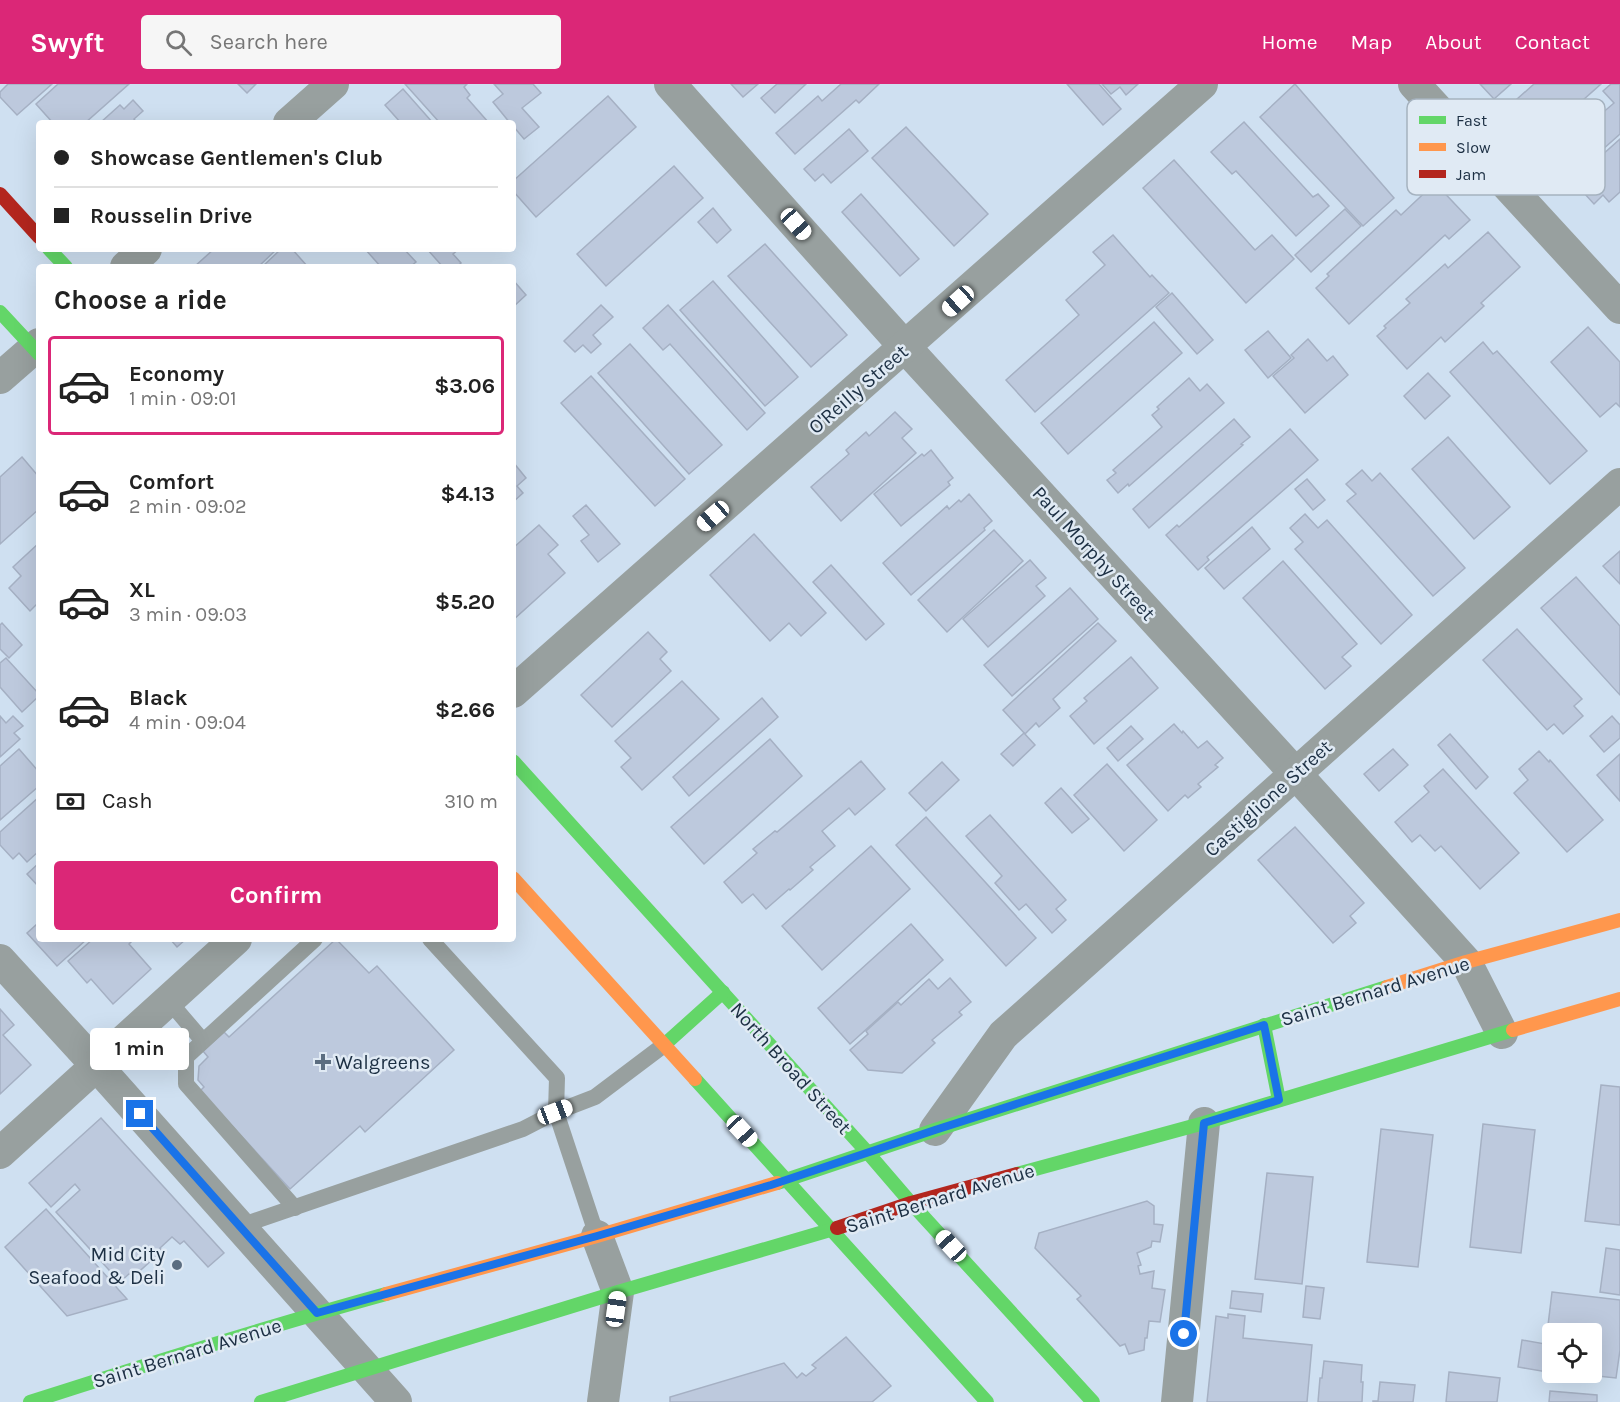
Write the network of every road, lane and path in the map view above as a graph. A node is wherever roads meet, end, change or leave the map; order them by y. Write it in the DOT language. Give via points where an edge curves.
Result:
graph roads {
  1 [pos="333,84"];
  2 [pos="670,84"];
  3 [pos="1202,84"];
  4 [pos="1414,84"];
  5 [pos="1428,99"];
  6 [pos="292,120"];
  7 [pos="0,194"];
  8 [pos="1516,195"];
  9 [pos="36,234"];
  10 [pos="53,252"];
  11 [pos="143,252"];
  12 [pos="63,264"];
  13 [pos="129,264"];
  14 [pos="1620,308"];
  15 [pos="0,312"];
  16 [pos="905,347"];
  17 [pos="36,348"];
  18 [pos="36,350"];
  19 [pos="0,378"];
  20 [pos="1620,484"];
  21 [pos="516,689"];
  22 [pos="516,764"];
  23 [pos="1295,773"];
  24 [pos="516,881"];
  25 [pos="1620,920"];
  26 [pos="233,942"];
  27 [pos="312,942"];
  28 [pos="433,942"];
  29 [pos="0,960"];
  30 [pos="1466,962"];
  31 [pos="723,992"];
  32 [pos="1620,999"];
  33 [pos="168,1000"];
  34 [pos="1264,1025"];
  35 [pos="1502,1032"];
  36 [pos="203,1041"];
  37 [pos="664,1045"];
  38 [pos="96,1065"];
  39 [pos="1279,1100"];
  40 [pos="555,1112"];
  41 [pos="1204,1123"];
  42 [pos="935,1130"];
  43 [pos="0,1153"];
  44 [pos="868,1153"];
  45 [pos="786,1180"];
  46 [pos="911,1203"];
  47 [pos="295,1208"];
  48 [pos="240,1227"];
  49 [pos="832,1230"];
  50 [pos="597,1236"];
  51 [pos="618,1292"];
  52 [pos="317,1313"];
  53 [pos="366,1370"];
  54 [pos="30,1402"];
  55 [pos="261,1402"];
  56 [pos="396,1402"];
  57 [pos="603,1402"];
  58 [pos="987,1402"];
  59 [pos="1093,1402"];
  60 [pos="1178,1402"];
  1 -- 6 [label="street"];
  2 -- 16 [label="street, Paul Morphy Street"];
  3 -- 16 [label="street, O'Reilly Street"];
  4 -- 5 [label="street"];
  7 -- 9 [label="street"];
  8 -- 14 [label="street"];
  10 -- 12 [label="street"];
  11 -- 13 [label="street"];
  15 -- 17 [label="street"];
  16 -- 21 [label="street, O'Reilly Street"];
  16 -- 23 [label="street, Paul Morphy Street"];
  18 -- 19 [label="street"];
  20 -- 23 [label="street, Castiglione Street"];
  22 -- 31 [label="street, North Broad Street"];
  23 -- 30 [label="street, Paul Morphy Street"];
  23 -- 42 [label="street, Castiglione Street" via="1003,1035"];
  24 -- 37 [label="street"];
  25 -- 30 [label="street, Saint Bernard Avenue"];
  26 -- 33 [label="street"];
  27 -- 36 [label="lane"];
  28 -- 40 [label="lane" via="557,1078"];
  29 -- 38 [label="street"];
  30 -- 34 [label="street, Saint Bernard Avenue"];
  30 -- 35 [label="street, Paul Morphy Street"];
  31 -- 37 [label="street"];
  31 -- 44 [label="street, North Broad Street"];
  32 -- 35 [label="street, Saint Bernard Avenue"];
  33 -- 36 [label="lane"];
  33 -- 38 [label="street"];
  34 -- 39 [label="street"];
  34 -- 42 [label="street, Saint Bernard Avenue"];
  35 -- 39 [label="street, Saint Bernard Avenue"];
  36 -- 47 [label="lane" via="186,1057 186,1084"];
  37 -- 40 [label="lane" via="594,1097"];
  37 -- 45 [label="street"];
  38 -- 43 [label="street"];
  38 -- 48 [label="street"];
  39 -- 41 [label="street, Saint Bernard Avenue"];
  40 -- 47 [label="lane" via="523,1129"];
  40 -- 50 [label="lane"];
  41 -- 46 [label="street, Saint Bernard Avenue"];
  41 -- 60 [label="street"];
  42 -- 44 [label="street, Saint Bernard Avenue"];
  44 -- 45 [label="street, Saint Bernard Avenue"];
  44 -- 46 [label="street, North Broad Street"];
  45 -- 49 [label="street"];
  45 -- 50 [label="street, Saint Bernard Avenue"];
  46 -- 49 [label="street, Saint Bernard Avenue"];
  46 -- 59 [label="street, North Broad Street"];
  47 -- 48 [label="lane"];
  48 -- 52 [label="street"];
  49 -- 51 [label="street, Saint Bernard Avenue"];
  49 -- 58 [label="street"];
  50 -- 51 [label="street"];
  50 -- 52 [label="street, Saint Bernard Avenue"];
  51 -- 53 [label="street, Saint Bernard Avenue"];
  51 -- 57 [label="street"];
  52 -- 53 [label="street"];
  52 -- 54 [label="street, Saint Bernard Avenue"];
  53 -- 55 [label="street, Saint Bernard Avenue"];
  53 -- 56 [label="street"];
}
